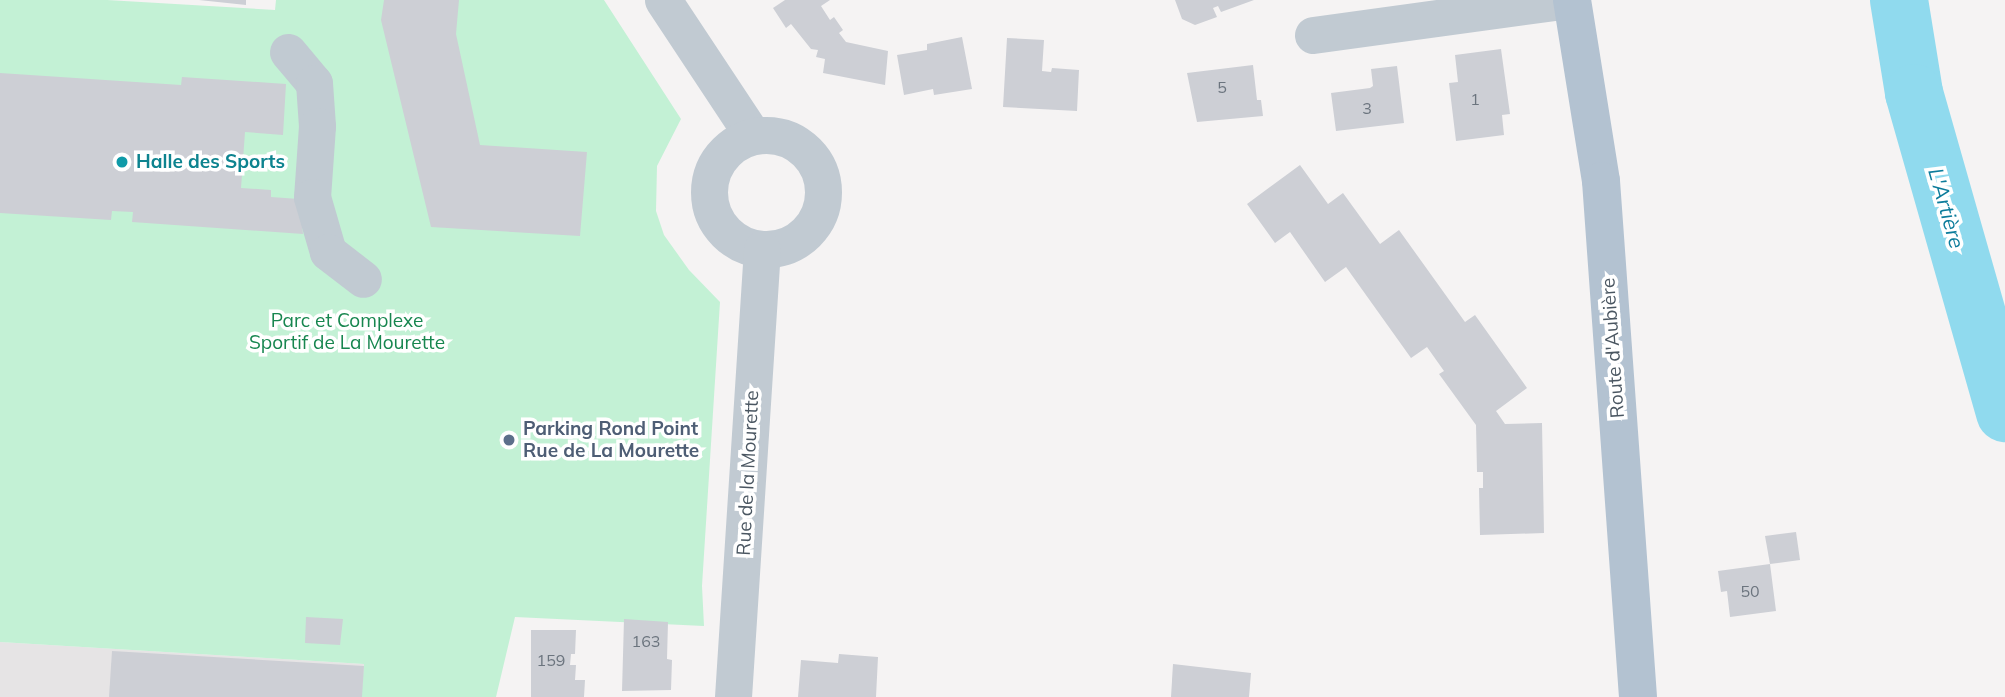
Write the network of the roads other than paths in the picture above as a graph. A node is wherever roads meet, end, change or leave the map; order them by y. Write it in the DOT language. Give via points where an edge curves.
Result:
graph roads {
  1 [pos="663,0"];
  2 [pos="1570,0"];
  3 [pos="1313,35"];
  4 [pos="288,52"];
  5 [pos="753,136"];
  6 [pos="762,249"];
  7 [pos="363,279"];
  8 [pos="733,697"];
  9 [pos="1638,697"];
  1 -- 5 [label="street"];
  2 -- 3 [label="street"];
  2 -- 9 [label="main road, Route d'Aubière" via="1601,181"];
  4 -- 7 [label="street" via="314,83 317,126 312,197 328,252"];
  5 -- 6 [label="street" via="737,142 714,167 709,199 713,215 727,233 747,246"];
  5 -- 6 [label="street" via="788,139 815,163 821,180 822,198 813,224 790,243"];
  6 -- 8 [label="street, Rue de la Mourette"];
}
